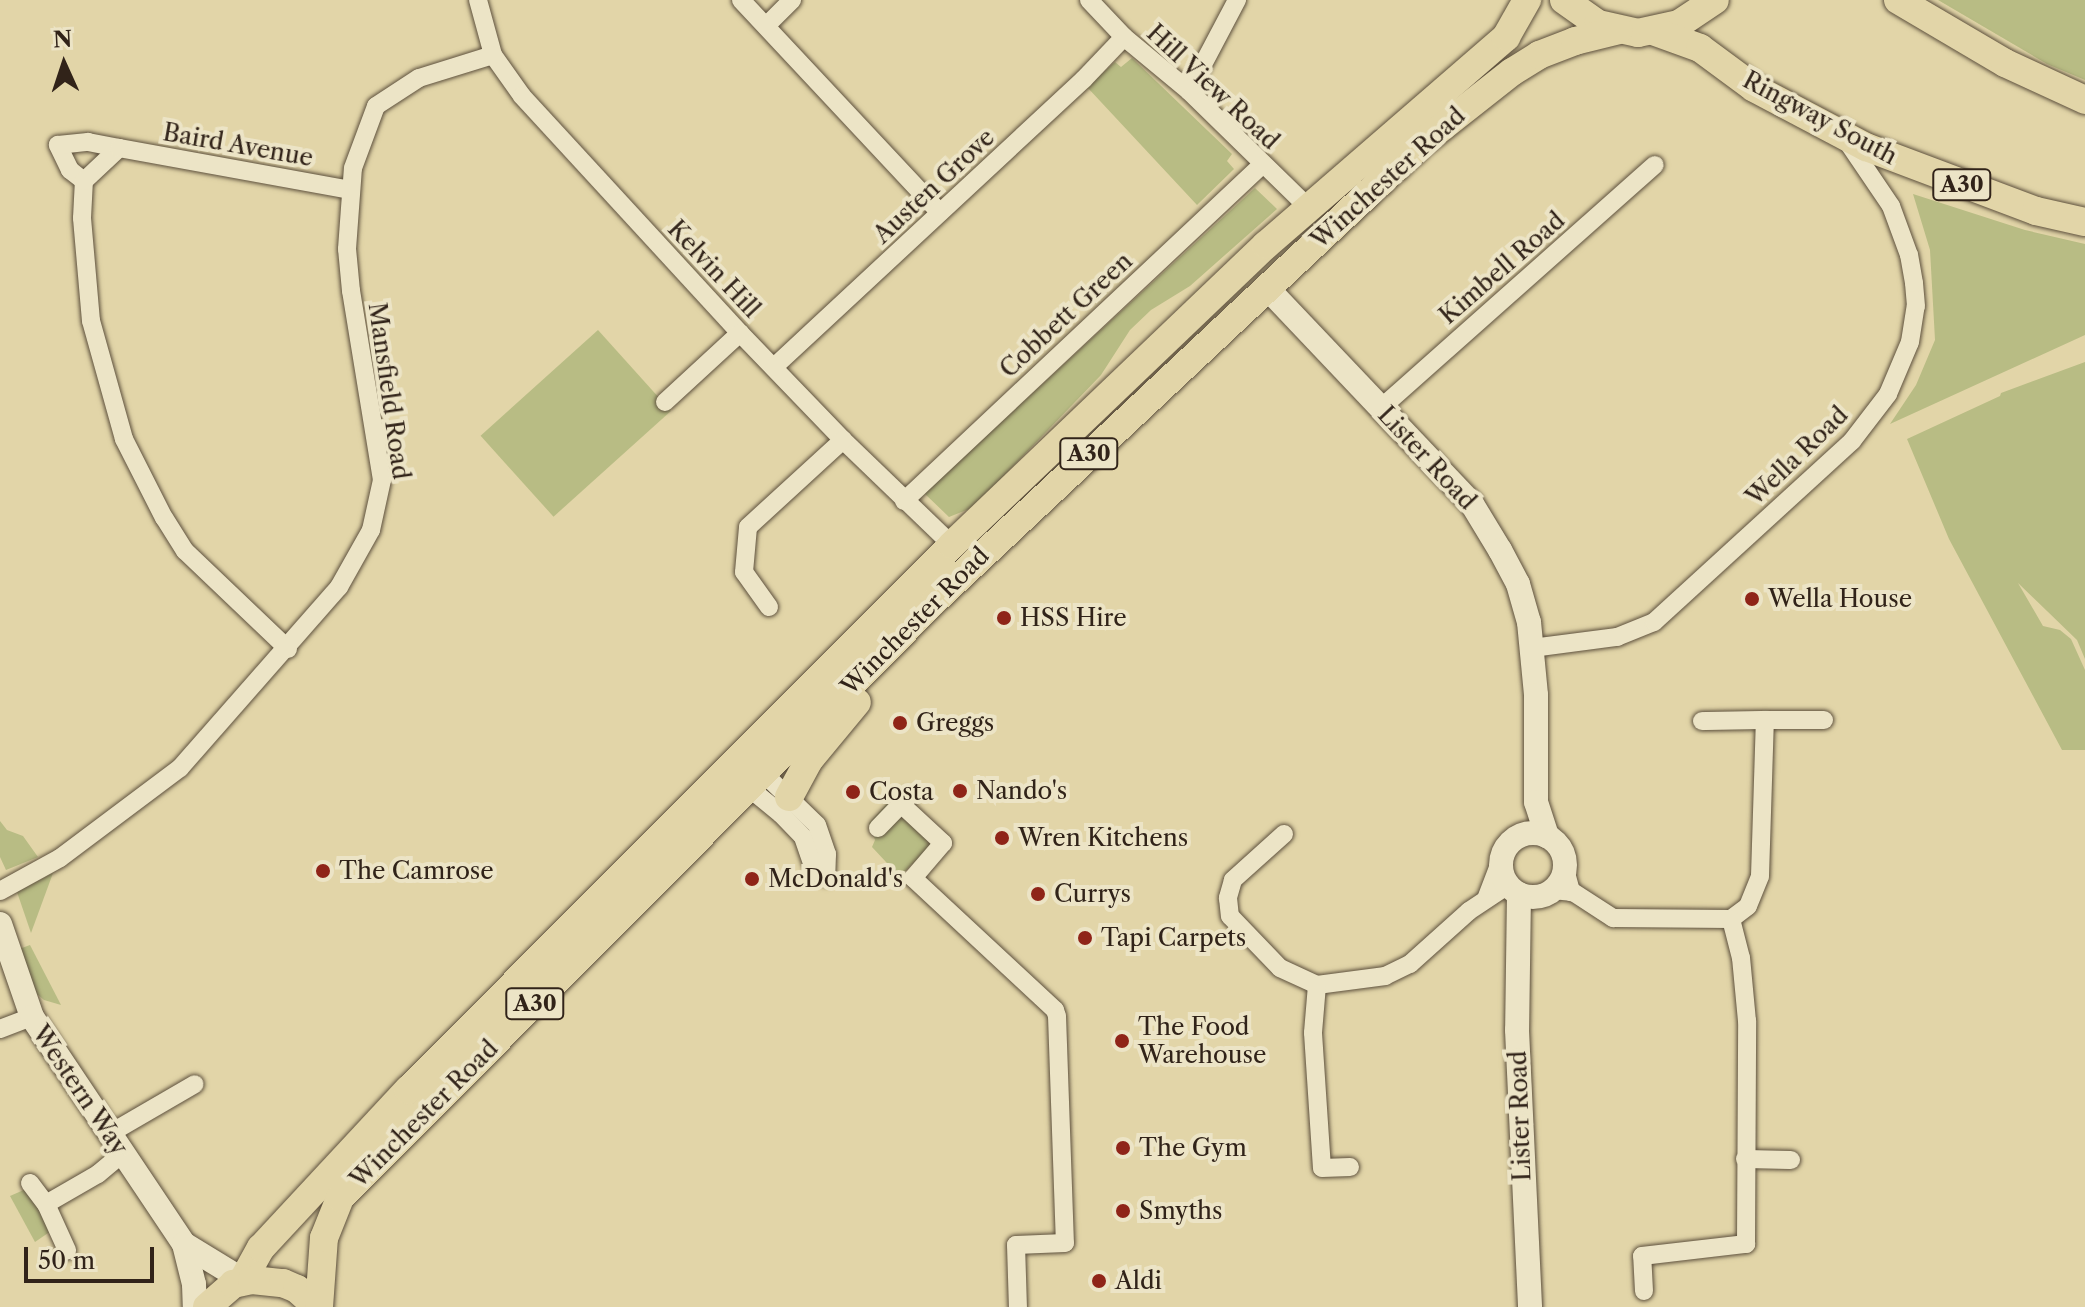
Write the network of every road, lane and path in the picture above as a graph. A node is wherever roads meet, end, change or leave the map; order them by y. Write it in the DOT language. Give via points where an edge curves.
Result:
graph roads {
  1 [pos="478,0"];
  2 [pos="741,0"];
  3 [pos="792,0"];
  4 [pos="1089,0"];
  5 [pos="1237,0"];
  6 [pos="1527,0"];
  7 [pos="1564,0"];
  8 [pos="1715,0"];
  9 [pos="1898,0"];
  10 [pos="766,26"];
  11 [pos="1619,30"];
  12 [pos="1653,31"];
  13 [pos="1124,37"];
  14 [pos="493,55"];
  15 [pos="1189,91"];
  16 [pos="2085,100"];
  17 [pos="1844,135"];
  18 [pos="119,148"];
  19 [pos="1262,165"];
  20 [pos="1655,165"];
  21 [pos="84,181"];
  22 [pos="349,190"];
  23 [pos="1308,207"];
  24 [pos="940,213"];
  25 [pos="2085,222"];
  26 [pos="1267,288"];
  27 [pos="740,333"];
  28 [pos="774,367"];
  29 [pos="665,402"];
  30 [pos="1381,408"];
  31 [pos="843,440"];
  32 [pos="904,501"];
  33 [pos="952,545"];
  34 [pos="935,600"];
  35 [pos="769,607"];
  36 [pos="1532,648"];
  37 [pos="288,649"];
  38 [pos="1765,720"];
  39 [pos="1824,720"];
  40 [pos="1702,721"];
  41 [pos="736,762"];
  42 [pos="758,782"];
  43 [pos="789,797"];
  44 [pos="1536,802"];
  45 [pos="878,828"];
  46 [pos="1284,834"];
  47 [pos="1519,836"];
  48 [pos="1547,836"];
  49 [pos="1536,884"];
  50 [pos="0,891"];
  51 [pos="1731,919"];
  52 [pos="0,924"];
  53 [pos="1317,985"];
  54 [pos="32,1017"];
  55 [pos="0,1029"];
  56 [pos="195,1084"];
  57 [pos="116,1144"];
  58 [pos="1745,1159"];
  59 [pos="1791,1160"];
  60 [pos="1350,1167"];
  61 [pos="30,1183"];
  62 [pos="46,1204"];
  63 [pos="184,1244"];
  64 [pos="67,1250"];
  65 [pos="243,1280"];
  66 [pos="1644,1291"];
  67 [pos="195,1307"];
  68 [pos="207,1307"];
  69 [pos="318,1307"];
  70 [pos="1018,1307"];
  71 [pos="1530,1307"];
  1 -- 14 [label="street, Kelvin Hill"];
  2 -- 10 [label="street"];
  3 -- 10 [label="street"];
  4 -- 13 [label="street, Hill View Road"];
  5 -- 15 [label="street"];
  6 -- 23 [label="main road, Winchester Road / A30" via="1506,37"];
  7 -- 11 [label="main road" via="1598,24"];
  8 -- 12 [label="main road" via="1679,24"];
  9 -- 16 [label="main road" via="2005,63"];
  10 -- 24 [label="street"];
  11 -- 12 [label="main road"];
  11 -- 26 [label="main road, Winchester Road / A30" via="1575,41 1512,72 1423,142"];
  12 -- 17 [label="main road, Ringway South / A30" via="1700,48 1754,88"];
  13 -- 15 [label="street, Hill View Road"];
  13 -- 24 [label="street, Austen Grove"];
  14 -- 22 [label="street, Mansfield Road" via="419,78 376,106"];
  14 -- 27 [label="street, Kelvin Hill" via="522,96"];
  15 -- 19 [label="street, Hill View Road"];
  17 -- 25 [label="main road, Ringway South / A30" via="1973,189"];
  17 -- 36 [label="street, Wella Road" via="1884,193 1909,255 1916,306 1896,380 1852,441 1646,627 1617,637"];
  18 -- 21 [label="street"];
  18 -- 21 [label="street, Baird Avenue" via="88,142 58,145 70,170"];
  18 -- 22 [label="street, Baird Avenue"];
  19 -- 23 [label="street, Hill View Road"];
  19 -- 32 [label="street, Cobbett Green"];
  20 -- 30 [label="street, Kimbell Road"];
  21 -- 37 [label="street" via="91,321 124,439 185,551"];
  22 -- 37 [label="street, Mansfield Road" via="351,291 382,480 371,530 339,587"];
  23 -- 33 [label="main road, Winchester Road / A30"];
  24 -- 28 [label="street, Austen Grove"];
  26 -- 30 [label="street, Lister Road"];
  26 -- 34 [label="main road, Winchester Road / A30"];
  27 -- 28 [label="street, Kelvin Hill"];
  27 -- 29 [label="street"];
  28 -- 31 [label="street, Kelvin Hill"];
  30 -- 36 [label="street, Lister Road" via="1484,520 1518,584"];
  31 -- 32 [label="street, Kelvin Hill"];
  31 -- 35 [label="street" via="748,527 744,572"];
  32 -- 33 [label="street, Kelvin Hill"];
  33 -- 41 [label="main road, Winchester Road / A30"];
  34 -- 42 [label="main road, Winchester Road / A30"];
  34 -- 43 [label="main road" via="911,637 809,760"];
  36 -- 44 [label="street, Lister Road"];
  37 -- 50 [label="street, Mansfield Road" via="180,768 60,858"];
  38 -- 39 [label="street"];
  38 -- 40 [label="street"];
  38 -- 51 [label="street" via="1760,876 1748,906"];
  41 -- 42 [label="street"];
  41 -- 65 [label="main road, Winchester Road / A30" via="408,1090 261,1248"];
  42 -- 43 [label="street"];
  42 -- 43 [label="street" via="803,837 820,874 827,854 821,832"];
  42 -- 69 [label="main road, Winchester Road / A30" via="340,1198 324,1238"];
  44 -- 47 [label="street, Lister Road"];
  44 -- 48 [label="street, Lister Road"];
  45 -- 70 [label="street" via="905,801 943,843 913,878 1057,1016 1065,1243 1016,1245"];
  46 -- 53 [label="street" via="1233,880 1230,916 1280,968"];
  47 -- 48 [label="street"];
  47 -- 49 [label="street, Lister Road" via="1506,846"];
  48 -- 49 [label="street, Lister Road" via="1561,849"];
  49 -- 51 [label="street" via="1613,918"];
  49 -- 53 [label="street" via="1486,899 1410,964 1385,976"];
  49 -- 71 [label="street, Lister Road" via="1518,924 1517,1030"];
  51 -- 58 [label="street" via="1747,1021"];
  52 -- 54 [label="street, Western Way"];
  53 -- 60 [label="street" via="1313,1033 1322,1168"];
  54 -- 55 [label="street"];
  54 -- 57 [label="street, Western Way"];
  56 -- 57 [label="street"];
  57 -- 62 [label="street" via="98,1174"];
  57 -- 63 [label="street, Western Way"];
  58 -- 59 [label="street"];
  58 -- 66 [label="street" via="1746,1244 1642,1256"];
  61 -- 62 [label="street"];
  62 -- 64 [label="street"];
  63 -- 65 [label="street, Western Way"];
  63 -- 67 [label="street, Western Way"];
  65 -- 68 [label="main road, A30"];
  65 -- 69 [label="main road, A30" via="283,1283"];
}
